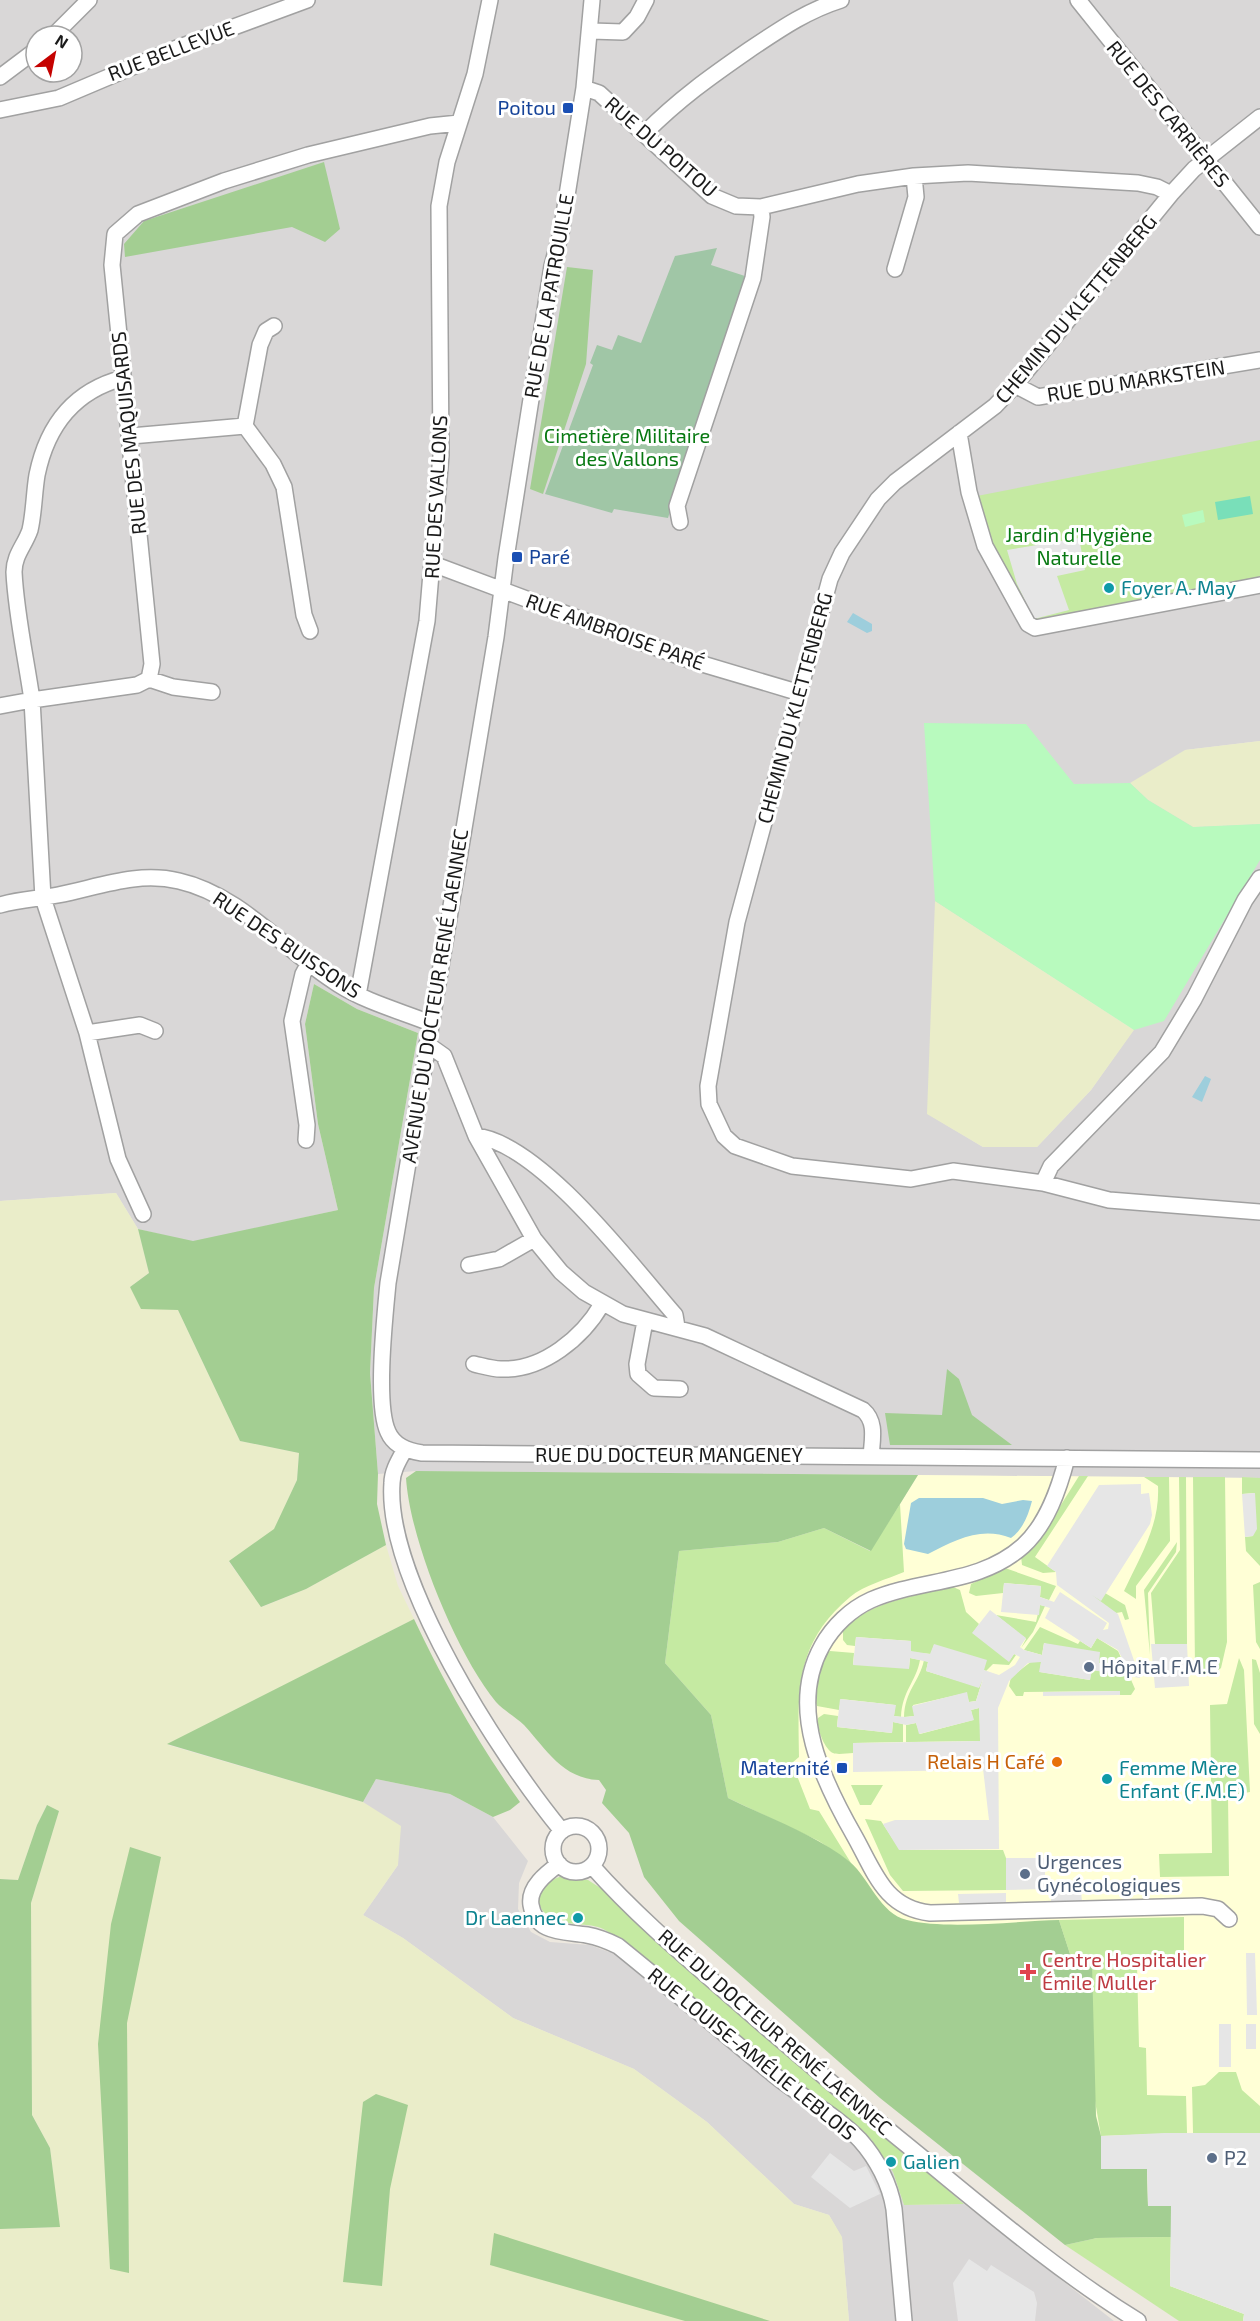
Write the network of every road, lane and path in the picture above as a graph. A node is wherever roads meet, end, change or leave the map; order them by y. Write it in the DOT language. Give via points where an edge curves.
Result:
graph roads {
  1 [pos="89,0"];
  2 [pos="308,0"];
  3 [pos="490,0"];
  4 [pos="592,0"];
  5 [pos="646,0"];
  6 [pos="841,0"];
  7 [pos="1078,0"];
  8 [pos="812,4"];
  9 [pos="65,24"];
  10 [pos="591,32"];
  11 [pos="24,59"];
  12 [pos="0,77"];
  13 [pos="584,88"];
  14 [pos="0,110"];
  15 [pos="1260,117"];
  16 [pos="459,123"];
  17 [pos="645,133"];
  18 [pos="1207,162"];
  19 [pos="914,176"];
  20 [pos="1171,194"];
  21 [pos="761,207"];
  22 [pos="1260,227"];
  23 [pos="895,269"];
  24 [pos="274,326"];
  25 [pos="1260,360"];
  26 [pos="123,378"];
  27 [pos="1015,385"];
  28 [pos="245,426"];
  29 [pos="958,432"];
  30 [pos="130,436"];
  31 [pos="681,522"];
  32 [pos="433,564"];
  33 [pos="1260,585"];
  34 [pos="502,591"];
  35 [pos="310,631"];
  36 [pos="149,679"];
  37 [pos="212,693"];
  38 [pos="800,693"];
  39 [pos="32,700"];
  40 [pos="0,706"];
  41 [pos="1260,878"];
  42 [pos="43,898"];
  43 [pos="0,905"];
  44 [pos="309,963"];
  45 [pos="358,995"];
  46 [pos="430,1023"];
  47 [pos="155,1031"];
  48 [pos="87,1033"];
  49 [pos="427,1044"];
  50 [pos="476,1136"];
  51 [pos="306,1140"];
  52 [pos="1044,1184"];
  53 [pos="1260,1212"];
  54 [pos="143,1214"];
  55 [pos="534,1239"];
  56 [pos="469,1265"];
  57 [pos="602,1304"];
  58 [pos="645,1321"];
  59 [pos="677,1327"];
  60 [pos="474,1364"];
  61 [pos="680,1389"];
  62 [pos="405,1449"];
  63 [pos="871,1457"];
  64 [pos="1067,1458"];
  65 [pos="1260,1460"];
  66 [pos="562,1831"];
  67 [pos="559,1864"];
  68 [pos="592,1866"];
  69 [pos="1229,1920"];
  70 [pos="1133,2320"];
  71 [pos="904,2321"];
  1 -- 9 [label="street"];
  2 -- 14 [label="street, RUE BELLEVUE" via="177,48 59,98"];
  3 -- 16 [label="street, RUE DES VALLONS" via="475,74"];
  4 -- 10 [label="street, RUE DE LA PATROUILLE"];
  5 -- 10 [label="street" via="638,17 623,32"];
  6 -- 8 [label="street"];
  7 -- 18 [label="street, RUE DES CARRIÈRES"];
  8 -- 17 [label="street" via="693,88"];
  10 -- 13 [label="street, RUE DE LA PATROUILLE"];
  11 -- 12 [label="street"];
  13 -- 17 [label="street, RUE DU POITOU" via="599,93"];
  13 -- 34 [label="street, RUE DE LA PATROUILLE"];
  15 -- 18 [label="street, CHEMIN DU KLETTENBERG"];
  16 -- 26 [label="street, RUE DES MAQUISARDS" via="430,126 308,155 224,181 126,222 112,244"];
  16 -- 32 [label="street, RUE DES VALLONS" via="438,206 441,455"];
  17 -- 21 [label="street, RUE DU POITOU" via="712,196 736,206"];
  18 -- 20 [label="street, CHEMIN DU KLETTENBERG" via="1194,169"];
  18 -- 22 [label="street, RUE DES CARRIÈRES"];
  19 -- 20 [label="street, RUE DU POITOU" via="968,173 1138,183"];
  19 -- 21 [label="street, RUE DU POITOU" via="858,183"];
  19 -- 23 [label="street" via="916,197"];
  20 -- 27 [label="street, CHEMIN DU KLETTENBERG"];
  21 -- 31 [label="street" via="753,278 677,506"];
  24 -- 28 [label="street" via="266,331 260,345"];
  25 -- 27 [label="street, RUE DU MARKSTEIN" via="1038,397"];
  26 -- 30 [label="street, RUE DES MAQUISARDS"];
  26 -- 39 [label="street" via="100,384 62,416 38,473 29,532 14,573"];
  27 -- 29 [label="street, CHEMIN DU KLETTENBERG" via="995,406"];
  28 -- 30 [label="street"];
  28 -- 35 [label="street" via="273,464 284,487 304,615"];
  29 -- 33 [label="street" via="969,492 985,546 1028,624 1035,628"];
  29 -- 38 [label="street, CHEMIN DU KLETTENBERG" via="878,499 842,553 830,579"];
  30 -- 36 [label="street, RUE DES MAQUISARDS" via="152,664"];
  32 -- 34 [label="street, RUE AMBROISE PARÉ"];
  32 -- 45 [label="street, RUE DES VALLONS" via="427,621"];
  34 -- 38 [label="street, RUE AMBROISE PARÉ" via="689,660"];
  34 -- 46 [label="street, AVENUE DU DOCTEUR RENÉ LAENNEC"];
  36 -- 37 [label="street"];
  36 -- 39 [label="street" via="137,685"];
  38 -- 52 [label="street, CHEMIN DU KLETTENBERG" via="726,970 708,1086 714,1118 735,1146 792,1166 911,1179 953,1171"];
  39 -- 40 [label="street"];
  39 -- 42 [label="street"];
  41 -- 52 [label="street" via="1162,1052 1051,1166"];
  42 -- 43 [label="street, RUE DES BUISSONS" via="22,898"];
  42 -- 44 [label="street, RUE DES BUISSONS" via="135,877 177,880 214,894"];
  42 -- 48 [label="street"];
  44 -- 45 [label="street, RUE DES BUISSONS"];
  44 -- 51 [label="street" via="292,1021"];
  45 -- 46 [label="street, RUE DES BUISSONS"];
  46 -- 49 [label="street, AVENUE DU DOCTEUR RENÉ LAENNEC"];
  47 -- 48 [label="street" via="140,1025"];
  48 -- 54 [label="street" via="118,1159"];
  49 -- 50 [label="street" via="444,1056"];
  49 -- 62 [label="street, AVENUE DU DOCTEUR RENÉ LAENNEC" via="388,1282 383,1337 387,1431"];
  50 -- 55 [label="street"];
  50 -- 59 [label="street" via="494,1138 551,1176 675,1315"];
  52 -- 53 [label="street, CHEMIN DU KLETTENBERG" via="1109,1200"];
  55 -- 56 [label="street" via="499,1259"];
  55 -- 57 [label="street" via="561,1272"];
  57 -- 58 [label="street"];
  57 -- 60 [label="street" via="574,1340 545,1358 503,1370"];
  58 -- 59 [label="street"];
  58 -- 61 [label="street" via="638,1374 654,1388"];
  59 -- 63 [label="street" via="705,1336 863,1410 871,1417 873,1427"];
  62 -- 63 [label="street, RUE DU DOCTEUR MANGENEY" via="422,1453"];
  62 -- 66 [label="street" via="392,1476 392,1495 396,1531 408,1573 458,1676 510,1761"];
  63 -- 64 [label="street, RUE DU DOCTEUR MANGENEY"];
  64 -- 65 [label="street, RUE DU DOCTEUR MANGENEY"];
  64 -- 69 [label="street" via="1042,1522 1005,1559 962,1578 870,1600 843,1618 815,1659 808,1687 817,1758 874,1873 889,1895 905,1907 930,1913 1184,1905 1218,1909"];
  66 -- 67 [label="street" via="553,1847"];
  66 -- 68 [label="street" via="581,1826 597,1838 598,1857"];
  67 -- 68 [label="street" via="579,1872"];
  67 -- 71 [label="street, RUE LOUISE-AMÉLIE LEBLOIS" via="538,1882 530,1899 533,1915 541,1925 560,1933 605,1939 618,1946 851,2133 878,2164 892,2196"];
  68 -- 70 [label="street, RUE DU DOCTEUR RENÉ LAENNEC" via="788,2047 963,2191"];
}
